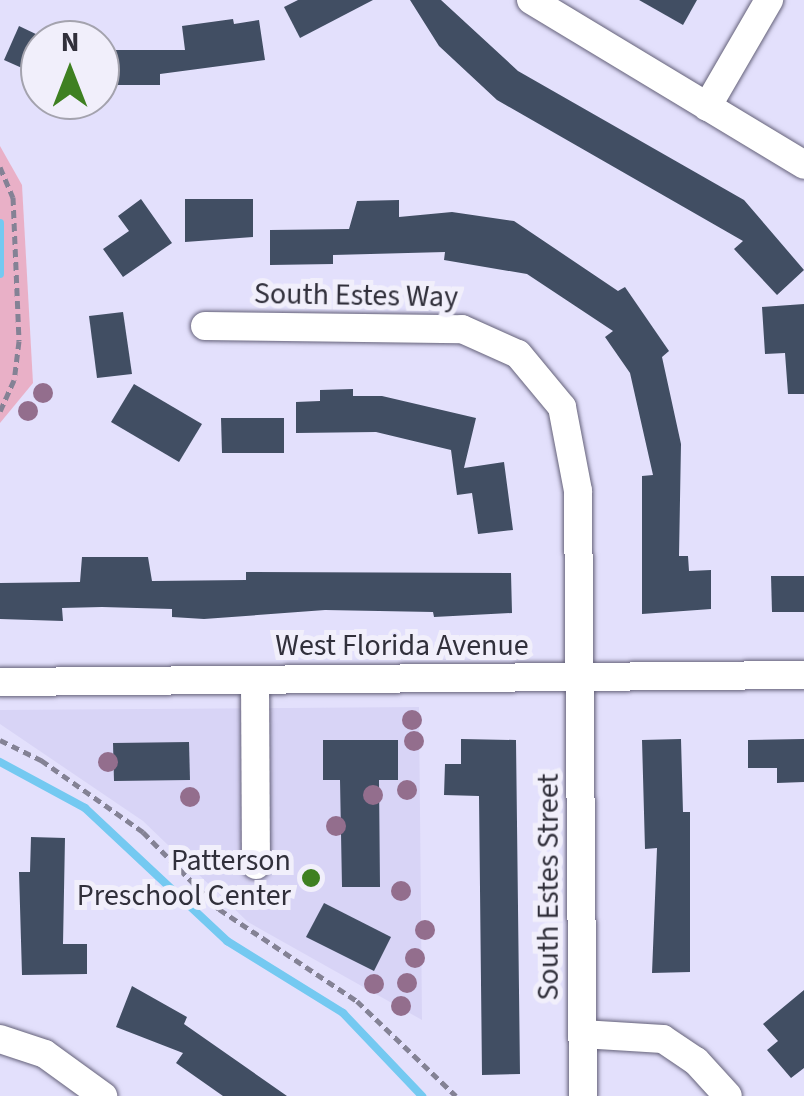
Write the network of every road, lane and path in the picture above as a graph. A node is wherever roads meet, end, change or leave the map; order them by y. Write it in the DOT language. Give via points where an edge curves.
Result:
graph roads {
  1 [pos="531,0"];
  2 [pos="768,0"];
  3 [pos="708,108"];
  4 [pos="804,165"];
  5 [pos="0,166"];
  6 [pos="205,326"];
  7 [pos="0,411"];
  8 [pos="804,675"];
  9 [pos="580,678"];
  10 [pos="255,680"];
  11 [pos="0,682"];
  12 [pos="0,740"];
  13 [pos="256,865"];
  14 [pos="582,1034"];
  15 [pos="0,1038"];
  16 [pos="104,1096"];
  17 [pos="456,1096"];
  18 [pos="582,1096"];
  19 [pos="728,1096"];
  1 -- 3 [label="street"];
  2 -- 3 [label="street"];
  3 -- 4 [label="street"];
  5 -- 7 [label="path" via="12,197 19,341 14,380"];
  6 -- 9 [label="street, South Estes Way" via="450,327 499,342 534,368 562,407 575,456"];
  8 -- 9 [label="street, West Florida Avenue"];
  9 -- 10 [label="street, West Florida Avenue"];
  9 -- 14 [label="street, South Estes Street"];
  10 -- 11 [label="street, West Florida Avenue"];
  10 -- 13 [label="street"];
  12 -- 17 [label="path" via="41,760 143,832 219,909 357,1001"];
  14 -- 18 [label="street, South Estes Street"];
  14 -- 19 [label="street" via="663,1039 696,1060"];
  15 -- 16 [label="street" via="45,1054"];
}
